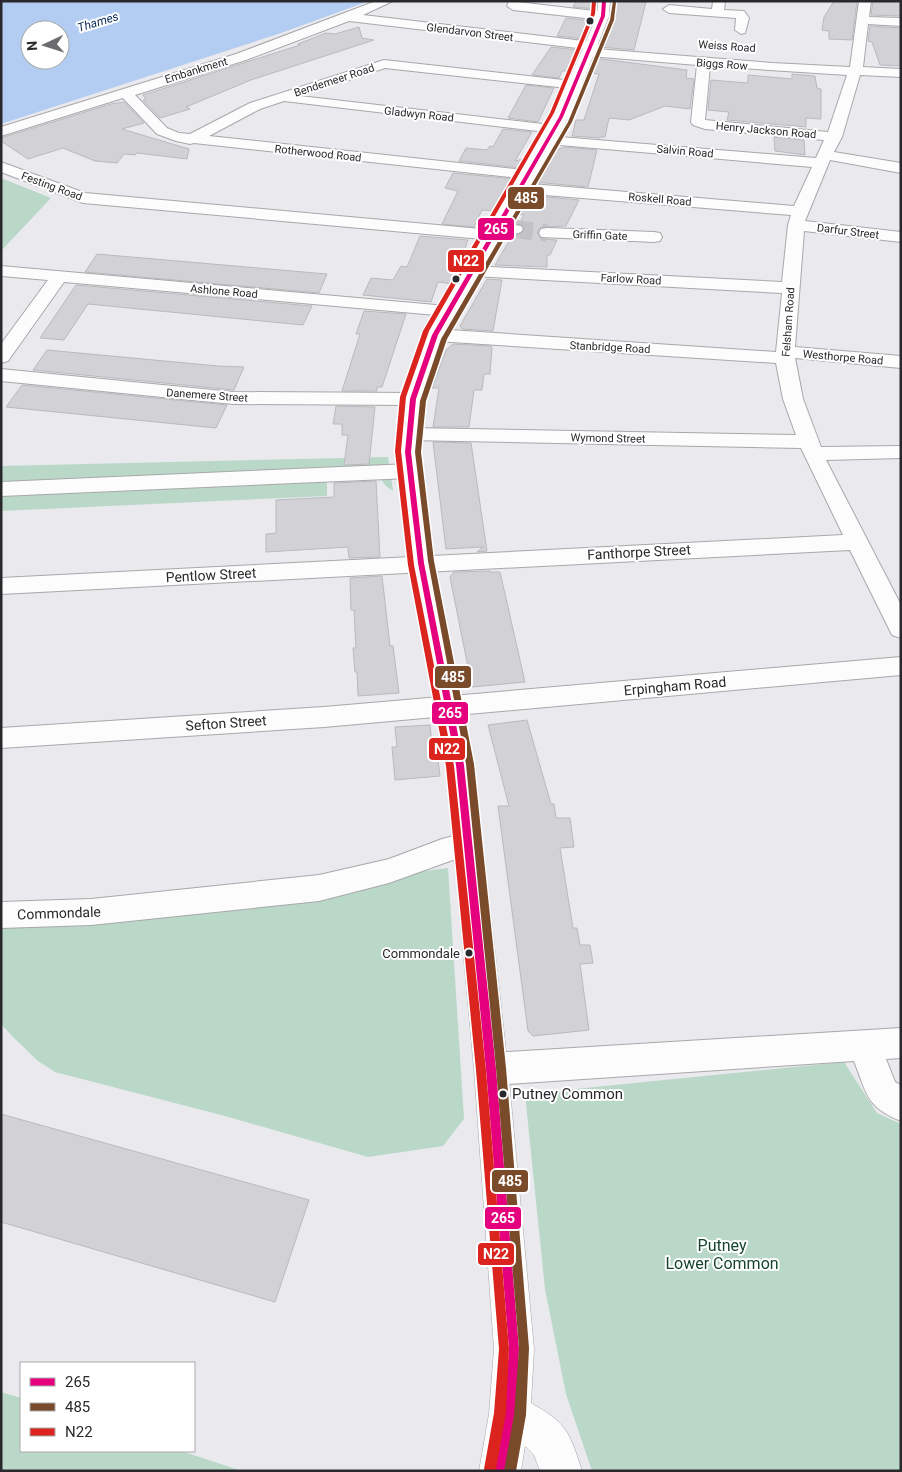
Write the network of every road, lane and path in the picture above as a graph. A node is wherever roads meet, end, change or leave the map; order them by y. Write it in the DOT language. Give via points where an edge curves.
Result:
graph roads {
  1 [pos="387,1"];
  2 [pos="515,1"];
  3 [pos="604,1"];
  4 [pos="865,1"];
  5 [pos="719,7"];
  6 [pos="668,9"];
  7 [pos="604,16"];
  8 [pos="348,17"];
  9 [pos="863,20"];
  10 [pos="901,22"];
  11 [pos="741,30"];
  12 [pos="622,38"];
  13 [pos="593,45"];
  14 [pos="704,62"];
  15 [pos="854,72"];
  16 [pos="901,73"];
  17 [pos="576,85"];
  18 [pos="125,92"];
  19 [pos="283,97"];
  20 [pos="1,132"];
  21 [pos="551,134"];
  22 [pos="835,137"];
  23 [pos="190,140"];
  24 [pos="824,159"];
  25 [pos="1,167"];
  26 [pos="901,168"];
  27 [pos="524,181"];
  28 [pos="798,218"];
  29 [pos="502,230"];
  30 [pos="547,233"];
  31 [pos="654,237"];
  32 [pos="901,238"];
  33 [pos="472,270"];
  34 [pos="1,271"];
  35 [pos="59,277"];
  36 [pos="790,288"];
  37 [pos="447,311"];
  38 [pos="434,336"];
  39 [pos="785,355"];
  40 [pos="1,357"];
  41 [pos="901,362"];
  42 [pos="1,375"];
  43 [pos="413,399"];
  44 [pos="408,434"];
  45 [pos="810,448"];
  46 [pos="901,452"];
  47 [pos="410,471"];
  48 [pos="1,488"];
  49 [pos="857,542"];
  50 [pos="421,563"];
  51 [pos="1,586"];
  52 [pos="901,630"];
  53 [pos="901,666"];
  54 [pos="450,705"];
  55 [pos="1,738"];
  56 [pos="469,844"];
  57 [pos="1,915"];
  58 [pos="901,1044"];
  59 [pos="864,1046"];
  60 [pos="491,1069"];
  61 [pos="901,1105"];
  62 [pos="510,1414"];
  63 [pos="500,1471"];
  64 [pos="561,1471"];
  1 -- 8 [label="street, Embankment"];
  2 -- 7 [label="street" via="513,6"];
  3 -- 7 [label="main road"];
  4 -- 9 [label="street, Felsham Road"];
  5 -- 6 [label="street"];
  5 -- 11 [label="street" via="740,11 743,18"];
  7 -- 13 [label="main road"];
  8 -- 13 [label="street, Glendarvon Street"];
  8 -- 18 [label="street, Embankment" via="241,57"];
  9 -- 10 [label="street"];
  9 -- 15 [label="street, Felsham Road" via="854,56"];
  12 -- 13 [label="street"];
  13 -- 14 [label="street, Biggs Row"];
  13 -- 17 [label="main road"];
  14 -- 15 [label="street, Biggs Row"];
  14 -- 22 [label="street, Henry Jackson Road" via="698,122"];
  15 -- 16 [label="street, Biggs Row"];
  15 -- 22 [label="street, Felsham Road"];
  17 -- 19 [label="street, Bendemeer Road" via="384,64"];
  17 -- 21 [label="main road"];
  18 -- 20 [label="street, Embankment"];
  18 -- 23 [label="street, Rotherwood Road" via="162,131"];
  19 -- 21 [label="street, Gladwyn Road"];
  19 -- 23 [label="street, Bendemeer Road" via="255,106"];
  21 -- 24 [label="street, Salvin Road"];
  21 -- 27 [label="main road"];
  22 -- 24 [label="street, Felsham Road"];
  23 -- 27 [label="street, Rotherwood Road"];
  24 -- 26 [label="street, Salvin Road"];
  24 -- 28 [label="street, Felsham Road"];
  25 -- 29 [label="street, Festing Road" via="83,198"];
  27 -- 28 [label="street, Roskell Road"];
  27 -- 29 [label="main road"];
  28 -- 32 [label="street, Darfur Street"];
  28 -- 36 [label="street, Felsham Road"];
  29 -- 33 [label="main road"];
  30 -- 31 [label="street, Griffin Gate"];
  33 -- 36 [label="street, Farlow Road"];
  33 -- 37 [label="main road"];
  34 -- 35 [label="street, Ashlone Road"];
  35 -- 37 [label="street, Ashlone Road"];
  35 -- 40 [label="street"];
  36 -- 39 [label="street, Felsham Road"];
  37 -- 38 [label="main road"];
  38 -- 39 [label="street, Stanbridge Road"];
  38 -- 43 [label="main road"];
  39 -- 41 [label="street, Westhorpe Road"];
  39 -- 45 [label="street, Felsham Road" via="793,399"];
  42 -- 43 [label="street, Danemere Street" via="233,398"];
  43 -- 44 [label="main road"];
  44 -- 45 [label="street, Wymond Street"];
  44 -- 47 [label="main road"];
  45 -- 46 [label="street, Wymond Street"];
  45 -- 49 [label="street, Felsham Road"];
  47 -- 48 [label="street"];
  47 -- 50 [label="main road"];
  49 -- 50 [label="street, Fanthorpe Street"];
  49 -- 52 [label="street, Felsham Road"];
  50 -- 51 [label="street, Pentlow Street"];
  50 -- 54 [label="main road"];
  53 -- 54 [label="street, Erpingham Road"];
  54 -- 55 [label="street, Sefton Street" via="324,717"];
  54 -- 56 [label="main road"];
  56 -- 57 [label="street, Commondale" via="398,868 319,888 91,912"];
  56 -- 60 [label="main road"];
  58 -- 59 [label="street"];
  59 -- 60 [label="street"];
  59 -- 61 [label="street" via="883,1093"];
  60 -- 62 [label="main road" via="514,1349"];
  62 -- 63 [label="main road"];
  62 -- 64 [label="main road" via="546,1435 555,1449"];
}
